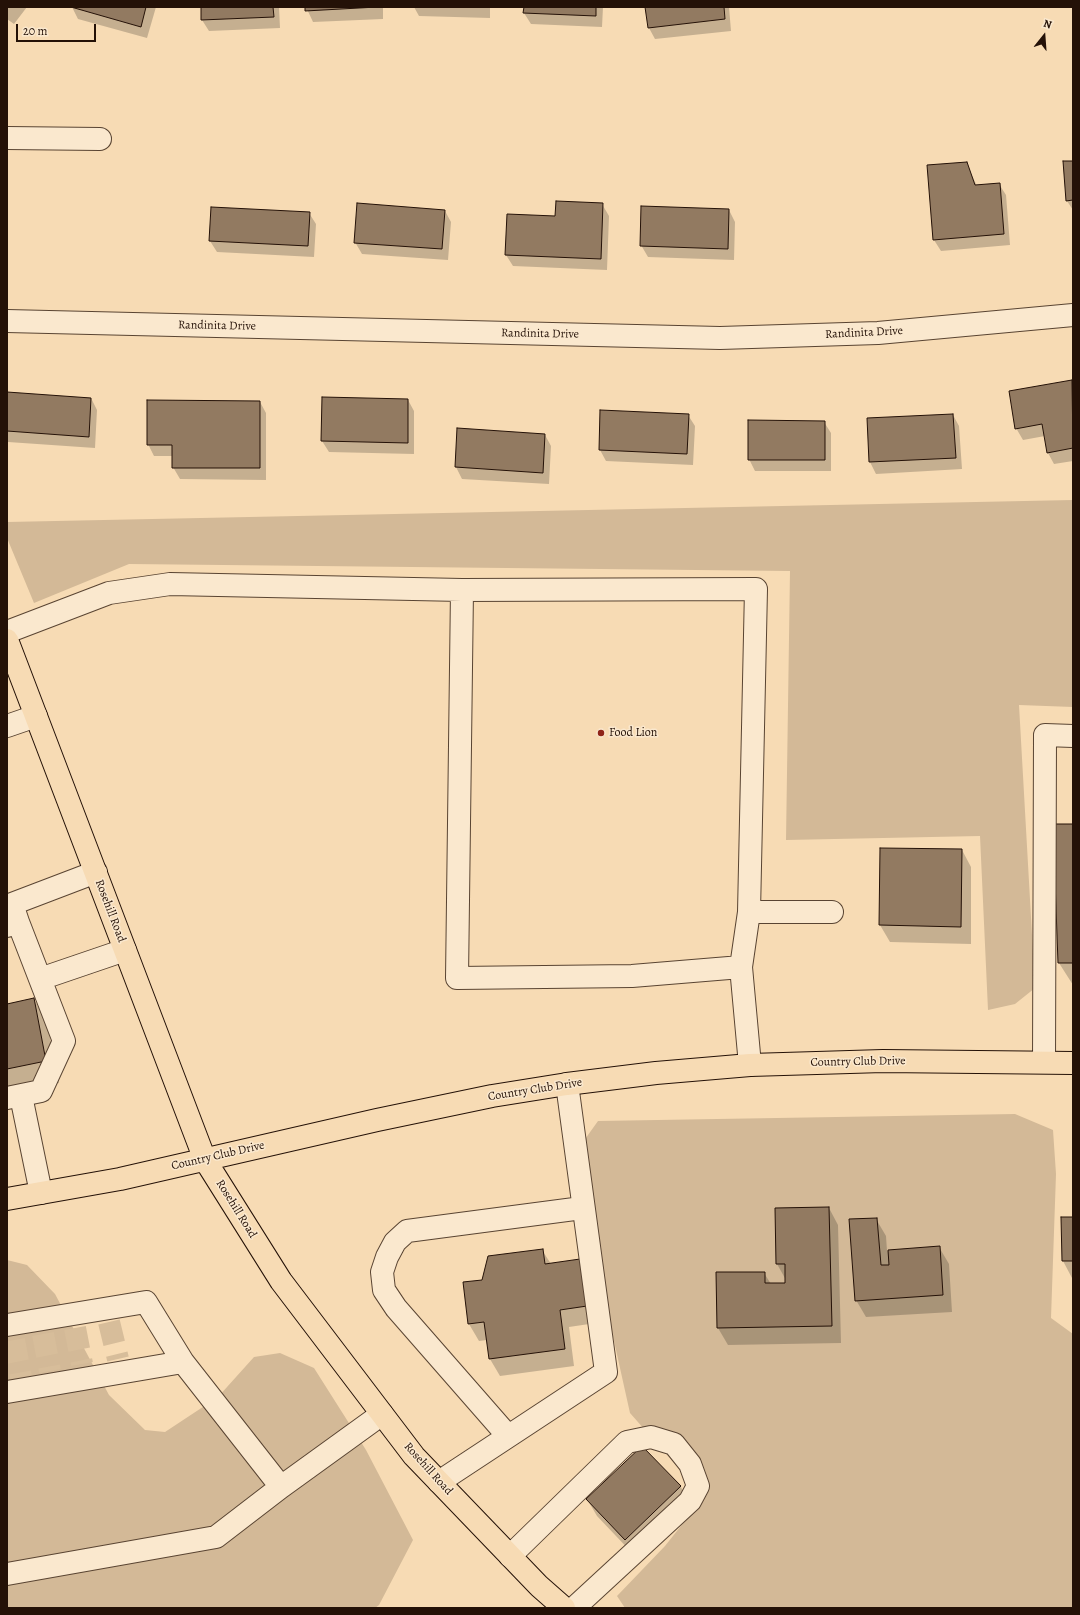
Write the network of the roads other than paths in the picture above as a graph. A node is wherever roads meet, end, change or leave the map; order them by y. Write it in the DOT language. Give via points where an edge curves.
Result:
graph roads {
  1 [pos="7,138"];
  2 [pos="100,139"];
  3 [pos="1073,315"];
  4 [pos="7,321"];
  5 [pos="462,590"];
  6 [pos="7,632"];
  7 [pos="7,640"];
  8 [pos="36,716"];
  9 [pos="7,726"];
  10 [pos="1073,736"];
  11 [pos="96,872"];
  12 [pos="749,912"];
  13 [pos="832,912"];
  14 [pos="13,924"];
  15 [pos="125,950"];
  16 [pos="741,967"];
  17 [pos="40,979"];
  18 [pos="1044,1062"];
  19 [pos="1073,1063"];
  20 [pos="750,1065"];
  21 [pos="567,1084"];
  22 [pos="14,1097"];
  23 [pos="205,1160"];
  24 [pos="41,1193"];
  25 [pos="7,1200"];
  26 [pos="582,1208"];
  27 [pos="11,1330"];
  28 [pos="183,1362"];
  29 [pos="17,1386"];
  30 [pos="382,1414"];
  31 [pos="508,1436"];
  32 [pos="439,1482"];
  33 [pos="281,1487"];
  34 [pos="510,1556"];
  35 [pos="7,1574"];
  36 [pos="564,1608"];
  37 [pos="574,1608"];
  1 -- 2 [label="street"];
  3 -- 4 [label="street, Randinita Drive" via="878,333 720,338"];
  5 -- 6 [label="street" via="170,584 109,593"];
  5 -- 12 [label="street" via="756,589"];
  5 -- 16 [label="street" via="457,978 632,976"];
  7 -- 8 [label="main road, Rosehill Road"];
  8 -- 9 [label="street"];
  8 -- 11 [label="main road, Rosehill Road"];
  10 -- 18 [label="street" via="1045,735"];
  11 -- 14 [label="street" via="12,904"];
  11 -- 15 [label="main road, Rosehill Road"];
  12 -- 13 [label="street"];
  12 -- 16 [label="street"];
  14 -- 17 [label="street"];
  15 -- 17 [label="street"];
  15 -- 23 [label="main road, Rosehill Road"];
  16 -- 20 [label="street"];
  17 -- 22 [label="street" via="64,1041 41,1091"];
  18 -- 19 [label="main road, Country Club Drive"];
  18 -- 20 [label="main road, Country Club Drive" via="883,1061"];
  20 -- 21 [label="main road, Country Club Drive"];
  21 -- 23 [label="main road, Country Club Drive" via="492,1096 377,1120"];
  21 -- 26 [label="street"];
  22 -- 24 [label="street"];
  23 -- 24 [label="main road, Country Club Drive"];
  23 -- 30 [label="main road, Rosehill Road" via="281,1281"];
  24 -- 25 [label="main road, Country Club Drive"];
  26 -- 31 [label="street" via="606,1372"];
  26 -- 31 [label="street" via="407,1231 395,1242 387,1256 382,1272 384,1290 396,1308"];
  27 -- 28 [label="street" via="107,1316 146,1302"];
  28 -- 29 [label="street" via="120,1366"];
  28 -- 33 [label="street"];
  30 -- 32 [label="main road, Rosehill Road" via="414,1456"];
  30 -- 33 [label="street"];
  31 -- 32 [label="street"];
  32 -- 34 [label="main road, Rosehill Road"];
  33 -- 35 [label="street" via="216,1537"];
  34 -- 36 [label="main road, Rosehill Road"];
  34 -- 37 [label="street" via="626,1442 650,1437 674,1444 690,1464 698,1486 690,1501"];
}
